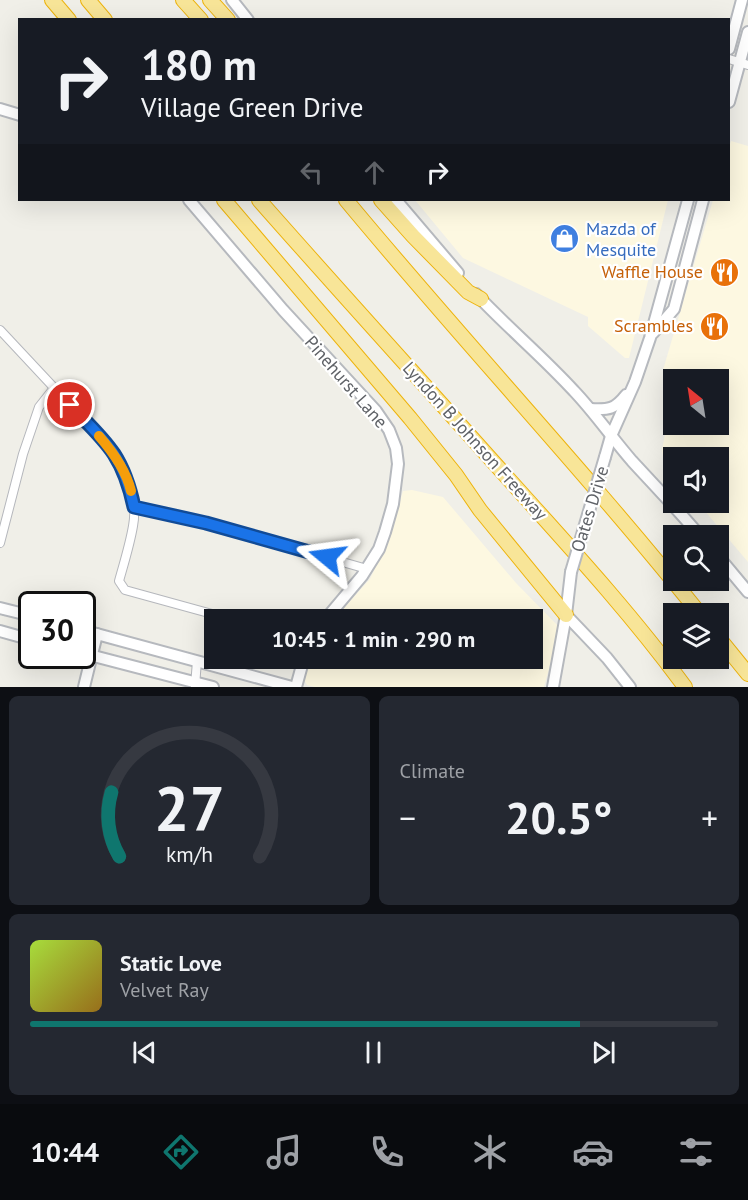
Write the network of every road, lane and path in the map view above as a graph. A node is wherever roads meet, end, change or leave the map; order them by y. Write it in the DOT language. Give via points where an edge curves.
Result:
graph roads {
  1 [pos="52,0"];
  2 [pos="88,0"];
  3 [pos="183,0"];
  4 [pos="209,0"];
  5 [pos="232,0"];
  6 [pos="742,0"];
  7 [pos="67,18"];
  8 [pos="103,18"];
  9 [pos="199,18"];
  10 [pos="221,18"];
  11 [pos="226,18"];
  12 [pos="246,18"];
  13 [pos="748,32"];
  14 [pos="730,45"];
  15 [pos="741,59"];
  16 [pos="730,98"];
  17 [pos="0,109"];
  18 [pos="18,114"];
  19 [pos="190,201"];
  20 [pos="225,201"];
  21 [pos="260,201"];
  22 [pos="347,201"];
  23 [pos="382,201"];
  24 [pos="397,201"];
  25 [pos="688,201"];
  26 [pos="704,201"];
  27 [pos="481,299"];
  28 [pos="0,330"];
  29 [pos="650,338"];
  30 [pos="635,382"];
  31 [pos="54,388"];
  32 [pos="591,409"];
  33 [pos="611,436"];
  34 [pos="134,507"];
  35 [pos="690,525"];
  36 [pos="0,543"];
  37 [pos="367,568"];
  38 [pos="729,569"];
  39 [pos="748,592"];
  40 [pos="691,603"];
  41 [pos="0,608"];
  42 [pos="333,609"];
  43 [pos="18,612"];
  44 [pos="204,612"];
  45 [pos="566,615"];
  46 [pos="0,631"];
  47 [pos="97,634"];
  48 [pos="18,636"];
  49 [pos="729,651"];
  50 [pos="96,657"];
  51 [pos="197,661"];
  52 [pos="86,669"];
  53 [pos="300,669"];
  54 [pos="748,674"];
  55 [pos="195,685"];
  56 [pos="84,687"];
  57 [pos="213,687"];
  58 [pos="294,687"];
  59 [pos="553,687"];
  60 [pos="630,687"];
  61 [pos="684,687"];
  1 -- 7 [label="highway"];
  2 -- 8 [label="highway"];
  3 -- 9 [label="highway"];
  4 -- 10 [label="highway"];
  4 -- 11 [label="highway"];
  5 -- 12 [label="main road"];
  6 -- 14 [label="main road"];
  13 -- 15 [label="main road"];
  15 -- 16 [label="main road"];
  17 -- 18 [label="main road"];
  19 -- 37 [label="main road, Pinehurst Lane" via="389,430 398,464 393,504 379,549"];
  20 -- 45 [label="highway" via="410,418"];
  21 -- 61 [label="highway, Lyndon B Johnson Freeway" via="603,584"];
  22 -- 40 [label="highway"];
  23 -- 27 [label="highway" via="468,292"];
  24 -- 27 [label="main road"];
  25 -- 29 [label="main road, Oates Drive"];
  26 -- 29 [label="main road, Oates Drive" via="674,309"];
  27 -- 32 [label="main road"];
  28 -- 31 [label="street"];
  29 -- 30 [label="main road, Oates Drive"];
  30 -- 32 [label="main road" via="619,404 610,409"];
  30 -- 33 [label="main road, Oates Drive"];
  31 -- 34 [label="street" via="114,453 130,487"];
  31 -- 36 [label="street" via="39,407"];
  32 -- 33 [label="main road"];
  33 -- 35 [label="main road"];
  33 -- 45 [label="main road, Oates Drive, bridge" via="571,572"];
  34 -- 37 [label="street"];
  34 -- 44 [label="street" via="134,524 119,581 125,591"];
  37 -- 42 [label="main road, Pinehurst Lane"];
  38 -- 39 [label="main road"];
  41 -- 43 [label="main road"];
  45 -- 59 [label="main road, Oates Drive"];
  45 -- 60 [label="main road"];
  46 -- 48 [label="main road"];
  47 -- 51 [label="main road"];
  49 -- 54 [label="highway"];
  50 -- 55 [label="main road"];
  51 -- 55 [label="street"];
  51 -- 58 [label="main road"];
  52 -- 56 [label="main road"];
  53 -- 58 [label="main road"];
  55 -- 57 [label="main road"];
}
